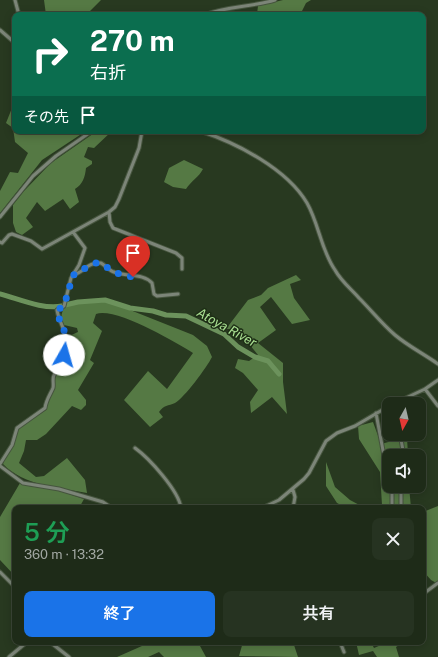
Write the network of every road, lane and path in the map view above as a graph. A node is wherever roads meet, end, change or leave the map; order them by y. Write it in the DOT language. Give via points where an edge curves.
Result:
graph roads {
  1 [pos="15,0"];
  2 [pos="275,0"];
  3 [pos="19,12"];
  4 [pos="213,12"];
  5 [pos="0,30"];
  6 [pos="12,41"];
  7 [pos="88,134"];
  8 [pos="141,134"];
  9 [pos="208,134"];
  10 [pos="109,212"];
  11 [pos="0,217"];
  12 [pos="73,232"];
  13 [pos="0,242"];
  14 [pos="182,269"];
  15 [pos="73,275"];
  16 [pos="178,294"];
  17 [pos="438,364"];
  18 [pos="438,380"];
  19 [pos="425,388"];
  20 [pos="408,397"];
  21 [pos="438,406"];
  22 [pos="382,410"];
  23 [pos="376,413"];
  24 [pos="135,448"];
  25 [pos="383,449"];
  26 [pos="0,465"];
  27 [pos="293,490"];
  28 [pos="392,493"];
  29 [pos="401,493"];
  30 [pos="108,505"];
  31 [pos="181,505"];
  32 [pos="268,505"];
  33 [pos="294,505"];
  34 [pos="392,505"];
  35 [pos="401,505"];
  36 [pos="0,572"];
  37 [pos="438,583"];
  38 [pos="12,584"];
  39 [pos="426,592"];
  40 [pos="23,645"];
  41 [pos="54,645"];
  42 [pos="341,645"];
  43 [pos="344,652"];
  44 [pos="9,657"];
  45 [pos="69,657"];
  1 -- 3 [label="street"];
  2 -- 4 [label="street"];
  5 -- 6 [label="street"];
  7 -- 11 [label="street" via="33,176"];
  8 -- 10 [label="street" via="139,148 119,199"];
  9 -- 17 [label="street" via="235,145 281,175 306,203 327,256 341,279 390,331"];
  10 -- 12 [label="street"];
  10 -- 14 [label="street" via="113,228 176,253 182,258"];
  12 -- 13 [label="street" via="42,248 12,234"];
  12 -- 15 [label="street" via="85,248"];
  15 -- 16 [label="street" via="91,264 101,263 112,272 121,275 144,277 152,283 154,294 157,296"];
  15 -- 26 [label="street" via="64,306 57,310 65,330 67,348 53,378 53,387 45,408 17,428 12,445"];
  18 -- 19 [label="street"];
  19 -- 20 [label="street"];
  19 -- 21 [label="street"];
  22 -- 23 [label="street"];
  23 -- 25 [label="street"];
  23 -- 27 [label="street" via="326,441 309,473"];
  24 -- 31 [label="street" via="166,481"];
  26 -- 30 [label="street" via="23,483 59,489"];
  27 -- 32 [label="street"];
  27 -- 33 [label="street"];
  28 -- 34 [label="street"];
  29 -- 35 [label="street"];
  36 -- 38 [label="street"];
  37 -- 39 [label="street"];
  40 -- 44 [label="street"];
  41 -- 45 [label="street"];
  42 -- 43 [label="street"];
}
